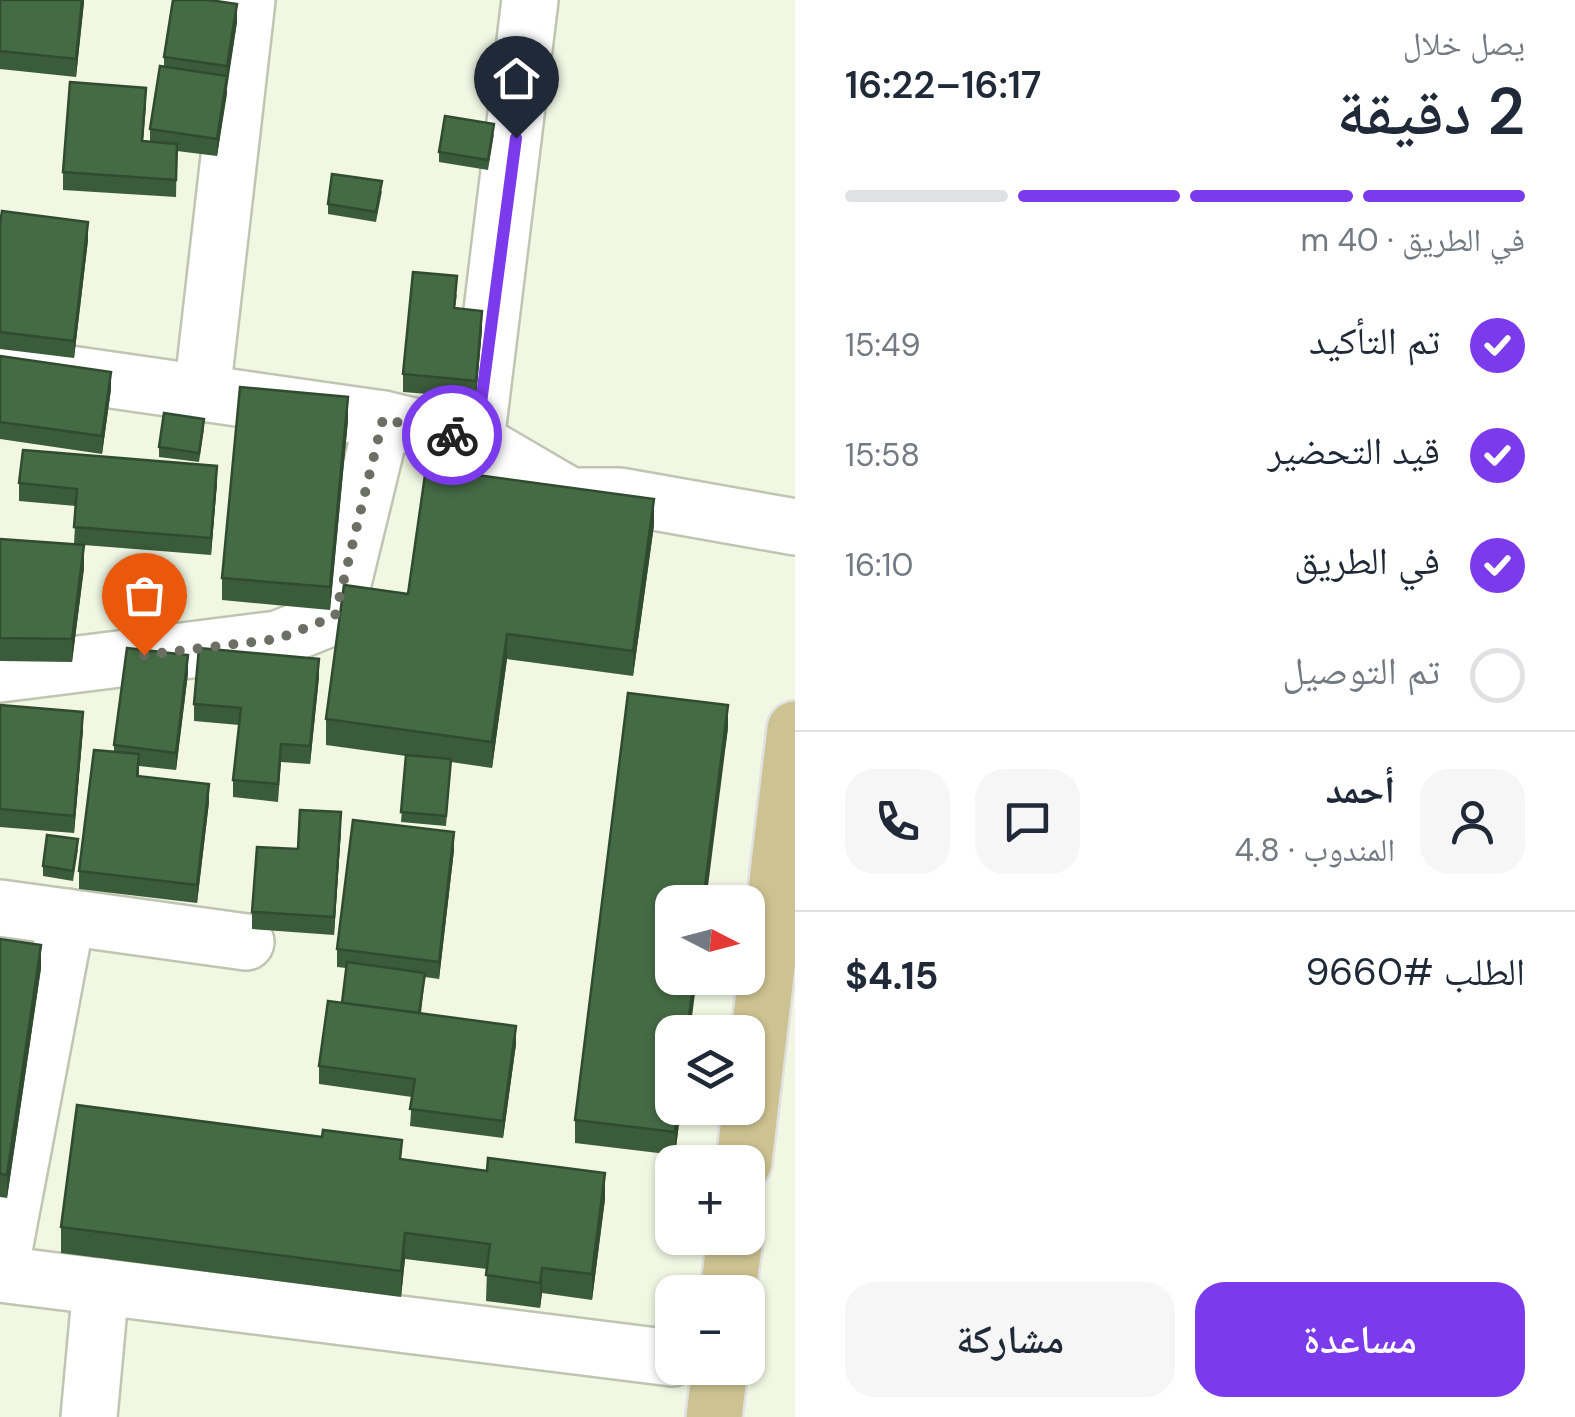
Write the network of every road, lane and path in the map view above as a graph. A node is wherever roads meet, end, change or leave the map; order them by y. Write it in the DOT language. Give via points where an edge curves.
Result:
graph roads {
  1 [pos="246,0"];
  2 [pos="530,0"];
  3 [pos="0,364"];
  4 [pos="202,393"];
  5 [pos="383,419"];
  6 [pos="476,441"];
  7 [pos="795,527"];
  8 [pos="0,674"];
  9 [pos="795,729"];
  10 [pos="0,908"];
  11 [pos="66,917"];
  12 [pos="246,942"];
  13 [pos="746,1145"];
  14 [pos="0,1272"];
  15 [pos="101,1286"];
  16 [pos="655,1356"];
  17 [pos="718,1385"];
  18 [pos="89,1417"];
  19 [pos="714,1417"];
  1 -- 4 [label="street"];
  2 -- 6 [label="street"];
  3 -- 4 [label="street"];
  4 -- 5 [label="street"];
  5 -- 6 [label="street"];
  5 -- 8 [label="street" via="335,616 278,639"];
  6 -- 7 [label="street" via="570,496 620,496"];
  9 -- 13 [label="main road"];
  10 -- 11 [label="street"];
  11 -- 12 [label="street"];
  11 -- 14 [label="street"];
  14 -- 15 [label="street"];
  15 -- 16 [label="street"];
  15 -- 18 [label="street"];
  17 -- 19 [label="main road"];
}
